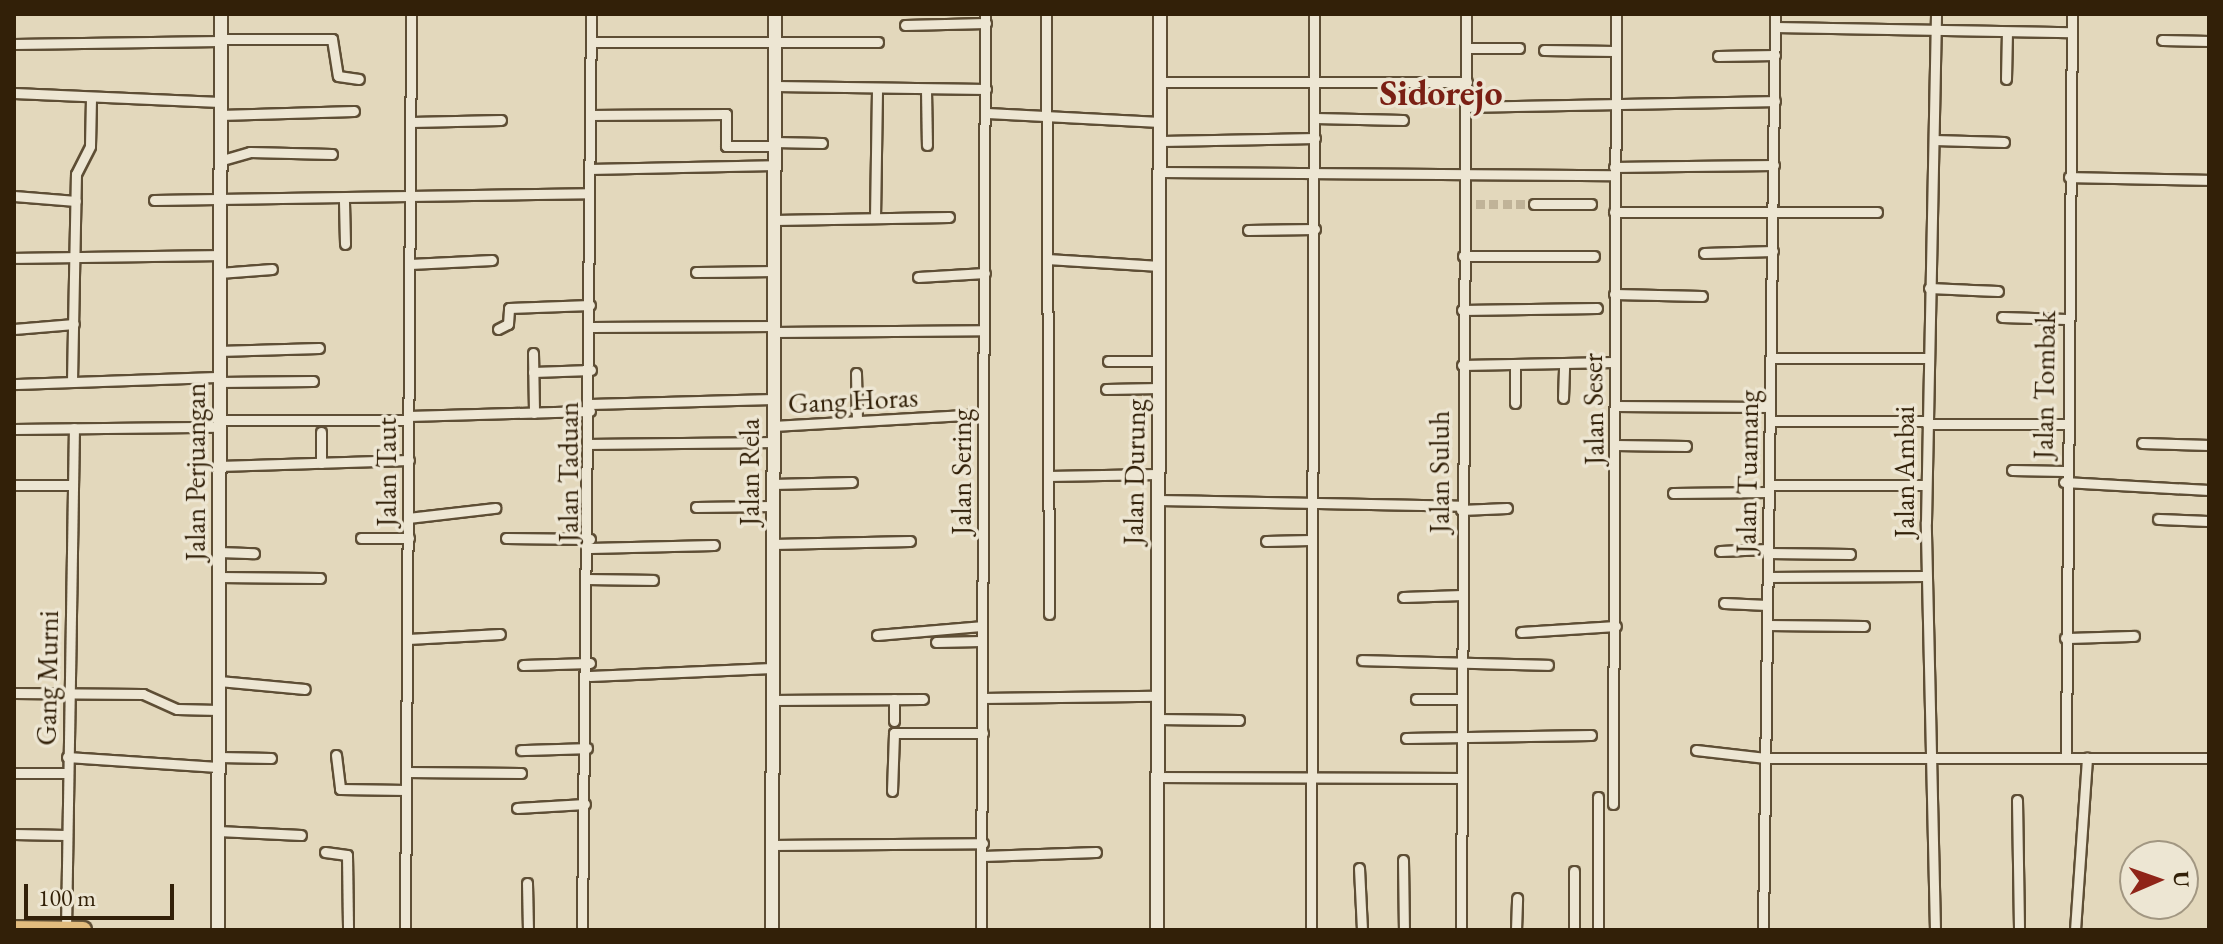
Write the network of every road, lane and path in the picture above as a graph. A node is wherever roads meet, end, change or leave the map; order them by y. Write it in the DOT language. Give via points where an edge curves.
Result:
graph roads {
  1 [pos="221,14"];
  2 [pos="411,14"];
  3 [pos="591,14"];
  4 [pos="775,14"];
  5 [pos="1046,14"];
  6 [pos="1160,14"];
  7 [pos="1314,14"];
  8 [pos="1466,14"];
  9 [pos="1616,14"];
  10 [pos="1775,14"];
  11 [pos="1936,14"];
  12 [pos="2072,14"];
  13 [pos="986,19"];
  14 [pos="905,25"];
  15 [pos="1775,27"];
  16 [pos="1936,31"];
  17 [pos="2071,32"];
  18 [pos="2007,33"];
  19 [pos="775,38"];
  20 [pos="220,40"];
  21 [pos="2162,40"];
  22 [pos="2209,41"];
  23 [pos="591,42"];
  24 [pos="878,42"];
  25 [pos="14,44"];
  26 [pos="1466,48"];
  27 [pos="1519,48"];
  28 [pos="1544,50"];
  29 [pos="1614,51"];
  30 [pos="1775,55"];
  31 [pos="1718,56"];
  32 [pos="359,79"];
  33 [pos="2006,79"];
  34 [pos="1160,82"];
  35 [pos="1467,82"];
  36 [pos="1315,84"];
  37 [pos="775,86"];
  38 [pos="986,89"];
  39 [pos="877,90"];
  40 [pos="926,90"];
  41 [pos="14,93"];
  42 [pos="91,97"];
  43 [pos="1775,101"];
  44 [pos="1467,107"];
  45 [pos="1614,107"];
  46 [pos="220,108"];
  47 [pos="354,111"];
  48 [pos="987,113"];
  49 [pos="590,115"];
  50 [pos="1046,116"];
  51 [pos="1315,118"];
  52 [pos="501,120"];
  53 [pos="1403,120"];
  54 [pos="411,122"];
  55 [pos="1160,122"];
  56 [pos="1315,138"];
  57 [pos="1934,140"];
  58 [pos="1161,141"];
  59 [pos="2004,142"];
  60 [pos="822,143"];
  61 [pos="774,144"];
  62 [pos="927,145"];
  63 [pos="332,154"];
  64 [pos="219,161"];
  65 [pos="774,165"];
  66 [pos="1774,165"];
  67 [pos="589,169"];
  68 [pos="1614,171"];
  69 [pos="1161,172"];
  70 [pos="1315,172"];
  71 [pos="1465,177"];
  72 [pos="2069,177"];
  73 [pos="2209,180"];
  74 [pos="589,193"];
  75 [pos="14,196"];
  76 [pos="154,200"];
  77 [pos="219,200"];
  78 [pos="411,200"];
  79 [pos="76,201"];
  80 [pos="344,202"];
  81 [pos="1476,204"];
  82 [pos="1534,204"];
  83 [pos="1591,204"];
  84 [pos="1464,205"];
  85 [pos="1773,210"];
  86 [pos="1614,212"];
  87 [pos="1877,212"];
  88 [pos="949,217"];
  89 [pos="875,218"];
  90 [pos="774,220"];
  91 [pos="1315,229"];
  92 [pos="1248,230"];
  93 [pos="345,244"];
  94 [pos="1773,251"];
  95 [pos="1704,253"];
  96 [pos="219,255"];
  97 [pos="1463,256"];
  98 [pos="1594,256"];
  99 [pos="75,257"];
  100 [pos="14,258"];
  101 [pos="1047,259"];
  102 [pos="492,260"];
  103 [pos="410,264"];
  104 [pos="1160,266"];
  105 [pos="272,269"];
  106 [pos="774,271"];
  107 [pos="696,272"];
  108 [pos="219,273"];
  109 [pos="985,273"];
  110 [pos="918,277"];
  111 [pos="1929,288"];
  112 [pos="1998,291"];
  113 [pos="1614,294"];
  114 [pos="1702,296"];
  115 [pos="590,305"];
  116 [pos="1597,308"];
  117 [pos="1462,310"];
  118 [pos="2002,317"];
  119 [pos="2066,319"];
  120 [pos="74,324"];
  121 [pos="591,327"];
  122 [pos="14,329"];
  123 [pos="498,329"];
  124 [pos="774,329"];
  125 [pos="984,330"];
  126 [pos="319,348"];
  127 [pos="218,351"];
  128 [pos="533,353"];
  129 [pos="1771,358"];
  130 [pos="1928,358"];
  131 [pos="1108,361"];
  132 [pos="1159,361"];
  133 [pos="1614,362"];
  134 [pos="1515,364"];
  135 [pos="1564,364"];
  136 [pos="1462,365"];
  137 [pos="591,370"];
  138 [pos="533,372"];
  139 [pos="856,373"];
  140 [pos="219,379"];
  141 [pos="72,381"];
  142 [pos="313,381"];
  143 [pos="14,384"];
  144 [pos="1159,388"];
  145 [pos="1106,389"];
  146 [pos="1563,398"];
  147 [pos="773,399"];
  148 [pos="1515,403"];
  149 [pos="1615,406"];
  150 [pos="590,407"];
  151 [pos="1770,407"];
  152 [pos="534,413"];
  153 [pos="983,414"];
  154 [pos="408,418"];
  155 [pos="857,421"];
  156 [pos="1770,421"];
  157 [pos="1927,422"];
  158 [pos="219,424"];
  159 [pos="2065,424"];
  160 [pos="773,426"];
  161 [pos="74,428"];
  162 [pos="14,429"];
  163 [pos="321,432"];
  164 [pos="773,442"];
  165 [pos="2142,443"];
  166 [pos="590,444"];
  167 [pos="1615,445"];
  168 [pos="2209,445"];
  169 [pos="1686,446"];
  170 [pos="409,460"];
  171 [pos="321,463"];
  172 [pos="219,466"];
  173 [pos="2012,470"];
  174 [pos="1158,474"];
  175 [pos="1048,476"];
  176 [pos="2064,476"];
  177 [pos="852,482"];
  178 [pos="773,484"];
  179 [pos="14,485"];
  180 [pos="73,485"];
  181 [pos="1926,485"];
  182 [pos="1769,488"];
  183 [pos="2209,490"];
  184 [pos="1673,493"];
  185 [pos="1158,500"];
  186 [pos="1311,503"];
  187 [pos="773,506"];
  188 [pos="696,507"];
  189 [pos="495,508"];
  190 [pos="1461,508"];
  191 [pos="1507,508"];
  192 [pos="408,518"];
  193 [pos="2158,519"];
  194 [pos="2209,521"];
  195 [pos="361,538"];
  196 [pos="409,538"];
  197 [pos="506,538"];
  198 [pos="1310,540"];
  199 [pos="910,541"];
  200 [pos="1266,541"];
  201 [pos="590,544"];
  202 [pos="773,544"];
  203 [pos="714,545"];
  204 [pos="1720,551"];
  205 [pos="1768,551"];
  206 [pos="219,552"];
  207 [pos="254,553"];
  208 [pos="1850,554"];
  209 [pos="1926,576"];
  210 [pos="219,577"];
  211 [pos="1768,577"];
  212 [pos="320,578"];
  213 [pos="590,579"];
  214 [pos="653,580"];
  215 [pos="1462,595"];
  216 [pos="1403,597"];
  217 [pos="1724,603"];
  218 [pos="1767,605"];
  219 [pos="1049,614"];
  220 [pos="1767,625"];
  221 [pos="981,626"];
  222 [pos="1616,626"];
  223 [pos="1864,626"];
  224 [pos="1521,632"];
  225 [pos="500,634"];
  226 [pos="877,635"];
  227 [pos="2134,636"];
  228 [pos="2065,638"];
  229 [pos="408,639"];
  230 [pos="981,641"];
  231 [pos="936,642"];
  232 [pos="1362,660"];
  233 [pos="590,663"];
  234 [pos="1461,663"];
  235 [pos="523,665"];
  236 [pos="1548,665"];
  237 [pos="772,668"];
  238 [pos="590,676"];
  239 [pos="219,681"];
  240 [pos="305,689"];
  241 [pos="14,693"];
  242 [pos="68,693"];
  243 [pos="1157,696"];
  244 [pos="982,698"];
  245 [pos="894,699"];
  246 [pos="923,699"];
  247 [pos="1416,699"];
  248 [pos="1461,699"];
  249 [pos="772,700"];
  250 [pos="218,710"];
  251 [pos="1157,719"];
  252 [pos="1239,720"];
  253 [pos="894,721"];
  254 [pos="983,733"];
  255 [pos="1591,735"];
  256 [pos="1460,736"];
  257 [pos="1406,738"];
  258 [pos="587,748"];
  259 [pos="521,750"];
  260 [pos="1696,750"];
  261 [pos="336,755"];
  262 [pos="67,757"];
  263 [pos="1926,757"];
  264 [pos="2066,757"];
  265 [pos="2087,757"];
  266 [pos="271,758"];
  267 [pos="1766,758"];
  268 [pos="2209,758"];
  269 [pos="218,762"];
  270 [pos="406,772"];
  271 [pos="14,773"];
  272 [pos="67,773"];
  273 [pos="521,773"];
  274 [pos="1157,777"];
  275 [pos="1460,778"];
  276 [pos="1310,779"];
  277 [pos="406,790"];
  278 [pos="892,791"];
  279 [pos="1598,797"];
  280 [pos="2017,800"];
  281 [pos="585,804"];
  282 [pos="1613,804"];
  283 [pos="517,808"];
  284 [pos="218,831"];
  285 [pos="14,834"];
  286 [pos="66,835"];
  287 [pos="301,835"];
  288 [pos="983,843"];
  289 [pos="772,845"];
  290 [pos="325,852"];
  291 [pos="1096,852"];
  292 [pos="983,856"];
  293 [pos="1403,860"];
  294 [pos="1359,868"];
  295 [pos="1574,871"];
  296 [pos="527,883"];
  297 [pos="1517,898"];
  298 [pos="14,929"];
  299 [pos="66,930"];
  300 [pos="83,930"];
  301 [pos="218,930"];
  302 [pos="348,930"];
  303 [pos="405,930"];
  304 [pos="528,930"];
  305 [pos="582,930"];
  306 [pos="772,930"];
  307 [pos="981,930"];
  308 [pos="1157,930"];
  309 [pos="1311,930"];
  310 [pos="1362,930"];
  311 [pos="1404,930"];
  312 [pos="1461,930"];
  313 [pos="1516,930"];
  314 [pos="1574,930"];
  315 [pos="1598,930"];
  316 [pos="1763,930"];
  317 [pos="1935,930"];
  318 [pos="2019,930"];
  319 [pos="2075,930"];
  1 -- 20 [label="street, Jalan Perjuangan"];
  2 -- 54 [label="street, Jalan Taut"];
  3 -- 23 [label="street, Jalan Taduan"];
  4 -- 19 [label="street, Jalan Rela"];
  5 -- 50 [label="street"];
  6 -- 34 [label="street, Jalan Durung"];
  7 -- 36 [label="street"];
  8 -- 26 [label="street, Jalan Suluh"];
  9 -- 29 [label="street, Jalan Seser"];
  10 -- 15 [label="street, Jalan Tuamang"];
  11 -- 16 [label="street, Jalan Ambai"];
  12 -- 17 [label="street, Jalan Tombak"];
  13 -- 14 [label="street"];
  13 -- 38 [label="street, Jalan Sering"];
  15 -- 16 [label="street"];
  15 -- 30 [label="street, Jalan Tuamang"];
  16 -- 18 [label="street"];
  16 -- 57 [label="street, Jalan Ambai"];
  17 -- 18 [label="street"];
  17 -- 72 [label="street, Jalan Tombak"];
  18 -- 33 [label="street"];
  19 -- 23 [label="street"];
  19 -- 24 [label="street"];
  19 -- 37 [label="street, Jalan Rela"];
  20 -- 25 [label="street"];
  20 -- 32 [label="street" via="332,39 338,76"];
  20 -- 46 [label="street, Jalan Perjuangan"];
  21 -- 22 [label="street"];
  23 -- 49 [label="street, Jalan Taduan"];
  26 -- 27 [label="street"];
  26 -- 35 [label="street, Jalan Suluh"];
  28 -- 29 [label="street"];
  29 -- 45 [label="street, Jalan Seser"];
  30 -- 31 [label="street"];
  30 -- 43 [label="street, Jalan Tuamang"];
  34 -- 36 [label="street"];
  34 -- 55 [label="street, Jalan Durung"];
  35 -- 36 [label="street"];
  35 -- 44 [label="street, Jalan Suluh"];
  36 -- 51 [label="street"];
  37 -- 39 [label="street"];
  37 -- 61 [label="street, Jalan Rela"];
  38 -- 40 [label="street"];
  38 -- 48 [label="street, Jalan Sering"];
  39 -- 40 [label="street"];
  39 -- 89 [label="street"];
  40 -- 62 [label="street"];
  41 -- 42 [label="street"];
  42 -- 46 [label="street"];
  42 -- 79 [label="street" via="90,146 76,174"];
  43 -- 45 [label="street"];
  43 -- 66 [label="street, Jalan Tuamang"];
  44 -- 45 [label="street"];
  44 -- 71 [label="street, Jalan Suluh"];
  45 -- 68 [label="street, Jalan Seser"];
  46 -- 47 [label="street"];
  46 -- 64 [label="street, Jalan Perjuangan"];
  48 -- 50 [label="street"];
  48 -- 109 [label="street, Jalan Sering"];
  49 -- 61 [label="street" via="726,114 726,146"];
  49 -- 67 [label="street, Jalan Taduan"];
  50 -- 55 [label="street"];
  50 -- 101 [label="street"];
  51 -- 53 [label="street"];
  51 -- 56 [label="street"];
  52 -- 54 [label="street"];
  54 -- 78 [label="street, Jalan Taut"];
  55 -- 58 [label="street, Jalan Durung"];
  56 -- 58 [label="street"];
  56 -- 70 [label="street"];
  57 -- 59 [label="street"];
  57 -- 111 [label="street, Jalan Ambai"];
  58 -- 69 [label="street, Jalan Durung"];
  60 -- 61 [label="street"];
  61 -- 65 [label="street, Jalan Rela"];
  63 -- 64 [label="street" via="250,152"];
  64 -- 77 [label="street, Jalan Perjuangan"];
  65 -- 67 [label="street"];
  65 -- 90 [label="street, Jalan Rela"];
  66 -- 68 [label="street"];
  66 -- 85 [label="street, Jalan Tuamang"];
  67 -- 74 [label="street, Jalan Taduan"];
  68 -- 71 [label="street"];
  68 -- 86 [label="street, Jalan Seser"];
  69 -- 70 [label="street"];
  69 -- 104 [label="street, Jalan Durung"];
  70 -- 71 [label="street"];
  70 -- 91 [label="street"];
  71 -- 84 [label="street, Jalan Suluh"];
  72 -- 73 [label="street"];
  72 -- 119 [label="street, Jalan Tombak"];
  74 -- 78 [label="street"];
  74 -- 115 [label="street, Jalan Taduan"];
  75 -- 79 [label="street"];
  76 -- 77 [label="street"];
  77 -- 80 [label="street"];
  77 -- 96 [label="street, Jalan Perjuangan"];
  78 -- 80 [label="street"];
  78 -- 103 [label="street, Jalan Taut"];
  79 -- 99 [label="street"];
  80 -- 93 [label="street"];
  81 -- 84 [label="street"];
  82 -- 83 [label="street"];
  84 -- 97 [label="street, Jalan Suluh"];
  85 -- 86 [label="street"];
  85 -- 87 [label="street"];
  85 -- 94 [label="street, Jalan Tuamang"];
  86 -- 113 [label="street, Jalan Seser"];
  88 -- 89 [label="street"];
  89 -- 90 [label="street"];
  90 -- 106 [label="street, Jalan Rela"];
  91 -- 92 [label="street"];
  91 -- 186 [label="street"];
  94 -- 95 [label="street"];
  94 -- 129 [label="street, Jalan Tuamang"];
  96 -- 99 [label="street"];
  96 -- 108 [label="street, Jalan Perjuangan"];
  97 -- 98 [label="street"];
  97 -- 117 [label="street, Jalan Suluh"];
  99 -- 100 [label="street"];
  99 -- 120 [label="street"];
  101 -- 104 [label="street"];
  101 -- 175 [label="street"];
  102 -- 103 [label="street"];
  103 -- 154 [label="street, Jalan Taut"];
  104 -- 132 [label="street, Jalan Durung"];
  105 -- 108 [label="street"];
  106 -- 107 [label="street"];
  106 -- 124 [label="street, Jalan Rela"];
  108 -- 127 [label="street, Jalan Perjuangan"];
  109 -- 110 [label="street"];
  109 -- 125 [label="street, Jalan Sering"];
  111 -- 112 [label="street"];
  111 -- 130 [label="street, Jalan Ambai"];
  113 -- 114 [label="street"];
  113 -- 133 [label="street, Jalan Seser"];
  115 -- 121 [label="street, Jalan Taduan"];
  115 -- 123 [label="street" via="509,308 507,327"];
  116 -- 117 [label="street"];
  117 -- 136 [label="street, Jalan Suluh"];
  118 -- 119 [label="street"];
  119 -- 159 [label="street, Jalan Tombak"];
  120 -- 122 [label="street"];
  120 -- 141 [label="street"];
  121 -- 124 [label="street"];
  121 -- 137 [label="street, Jalan Taduan"];
  124 -- 125 [label="street"];
  124 -- 147 [label="street, Jalan Rela"];
  125 -- 153 [label="street, Jalan Sering"];
  126 -- 127 [label="street"];
  127 -- 140 [label="street, Jalan Perjuangan"];
  128 -- 138 [label="street"];
  129 -- 130 [label="street"];
  129 -- 151 [label="street, Jalan Tuamang"];
  130 -- 157 [label="street, Jalan Ambai"];
  131 -- 132 [label="street"];
  132 -- 144 [label="street, Jalan Durung"];
  133 -- 135 [label="street"];
  133 -- 149 [label="street, Jalan Seser"];
  134 -- 135 [label="street"];
  134 -- 136 [label="street"];
  134 -- 148 [label="street"];
  135 -- 146 [label="street"];
  136 -- 190 [label="street, Jalan Suluh"];
  137 -- 138 [label="street"];
  137 -- 150 [label="street, Jalan Taduan"];
  138 -- 152 [label="street"];
  139 -- 155 [label="street"];
  140 -- 141 [label="street"];
  140 -- 142 [label="street"];
  140 -- 158 [label="street, Jalan Perjuangan"];
  141 -- 143 [label="street"];
  144 -- 145 [label="street"];
  144 -- 174 [label="street, Jalan Durung"];
  147 -- 150 [label="street"];
  147 -- 160 [label="street, Jalan Rela"];
  149 -- 151 [label="street"];
  149 -- 167 [label="street, Jalan Seser"];
  150 -- 152 [label="street"];
  150 -- 166 [label="street, Jalan Taduan"];
  151 -- 156 [label="street, Jalan Tuamang"];
  152 -- 154 [label="street"];
  153 -- 155 [label="street, Gang Horas"];
  153 -- 221 [label="street, Jalan Sering"];
  154 -- 158 [label="street"];
  154 -- 170 [label="street, Jalan Taut"];
  155 -- 160 [label="street, Gang Horas"];
  156 -- 157 [label="street"];
  156 -- 182 [label="street, Jalan Tuamang"];
  157 -- 159 [label="street"];
  157 -- 181 [label="street, Jalan Ambai"];
  158 -- 161 [label="street"];
  158 -- 172 [label="street, Jalan Perjuangan"];
  159 -- 176 [label="street, Jalan Tombak"];
  160 -- 164 [label="street, Jalan Rela"];
  161 -- 162 [label="street"];
  161 -- 180 [label="street, Gang Murni"];
  163 -- 171 [label="street"];
  164 -- 166 [label="street"];
  164 -- 178 [label="street, Jalan Rela"];
  165 -- 168 [label="street"];
  166 -- 201 [label="street, Jalan Taduan"];
  167 -- 169 [label="street"];
  167 -- 222 [label="street, Jalan Seser"];
  170 -- 171 [label="street"];
  170 -- 192 [label="street, Jalan Taut"];
  171 -- 172 [label="street"];
  172 -- 206 [label="street, Jalan Perjuangan"];
  173 -- 176 [label="street"];
  174 -- 175 [label="street"];
  174 -- 185 [label="street, Jalan Durung"];
  175 -- 219 [label="street"];
  176 -- 183 [label="street"];
  176 -- 228 [label="street, Jalan Tombak"];
  177 -- 178 [label="street"];
  178 -- 187 [label="street, Jalan Rela"];
  179 -- 180 [label="street"];
  180 -- 242 [label="street, Gang Murni"];
  181 -- 182 [label="street"];
  181 -- 209 [label="street, Jalan Ambai"];
  182 -- 184 [label="street"];
  182 -- 205 [label="street, Jalan Tuamang"];
  185 -- 186 [label="street"];
  185 -- 243 [label="street, Jalan Durung"];
  186 -- 190 [label="street"];
  186 -- 198 [label="street"];
  187 -- 188 [label="street"];
  187 -- 202 [label="street, Jalan Rela"];
  189 -- 192 [label="street"];
  190 -- 191 [label="street"];
  190 -- 215 [label="street, Jalan Suluh"];
  192 -- 196 [label="street, Jalan Taut"];
  193 -- 194 [label="street"];
  195 -- 196 [label="street"];
  196 -- 229 [label="street, Jalan Taut"];
  197 -- 201 [label="street"];
  198 -- 200 [label="street"];
  198 -- 276 [label="street"];
  199 -- 202 [label="street"];
  201 -- 203 [label="street"];
  201 -- 213 [label="street, Jalan Taduan"];
  202 -- 237 [label="street, Jalan Rela"];
  204 -- 205 [label="street"];
  205 -- 208 [label="street"];
  205 -- 211 [label="street, Jalan Tuamang"];
  206 -- 207 [label="street"];
  206 -- 210 [label="street, Jalan Perjuangan"];
  209 -- 211 [label="street"];
  209 -- 263 [label="street, Jalan Ambai"];
  210 -- 212 [label="street"];
  210 -- 239 [label="street, Jalan Perjuangan"];
  211 -- 218 [label="street, Jalan Tuamang"];
  213 -- 214 [label="street"];
  213 -- 233 [label="street, Jalan Taduan"];
  215 -- 216 [label="street"];
  215 -- 234 [label="street, Jalan Suluh"];
  217 -- 218 [label="street"];
  218 -- 220 [label="street, Jalan Tuamang"];
  220 -- 223 [label="street"];
  220 -- 267 [label="street, Jalan Tuamang"];
  221 -- 226 [label="street"];
  221 -- 230 [label="street, Jalan Sering"];
  222 -- 224 [label="street"];
  222 -- 282 [label="street, Jalan Seser"];
  225 -- 229 [label="street"];
  227 -- 228 [label="street"];
  228 -- 264 [label="street, Jalan Tombak"];
  229 -- 270 [label="street, Jalan Taut"];
  230 -- 231 [label="street"];
  230 -- 244 [label="street, Jalan Sering"];
  232 -- 234 [label="street"];
  233 -- 235 [label="street"];
  233 -- 238 [label="street, Jalan Taduan"];
  234 -- 236 [label="street"];
  234 -- 248 [label="street, Jalan Suluh"];
  237 -- 238 [label="street"];
  237 -- 249 [label="street, Jalan Rela"];
  238 -- 258 [label="street, Jalan Taduan"];
  239 -- 240 [label="street"];
  239 -- 250 [label="street, Jalan Perjuangan"];
  241 -- 242 [label="street"];
  242 -- 250 [label="street" via="143,694 177,709"];
  242 -- 262 [label="street, Gang Murni"];
  243 -- 244 [label="street"];
  243 -- 251 [label="street, Jalan Durung"];
  244 -- 254 [label="street, Jalan Sering"];
  245 -- 246 [label="street"];
  245 -- 249 [label="street"];
  245 -- 253 [label="street"];
  247 -- 248 [label="street"];
  248 -- 256 [label="street, Jalan Suluh"];
  249 -- 289 [label="street, Jalan Rela"];
  250 -- 269 [label="street, Jalan Perjuangan"];
  251 -- 252 [label="street"];
  251 -- 274 [label="street, Jalan Durung"];
  254 -- 278 [label="street" via="894,733"];
  254 -- 288 [label="street, Jalan Sering"];
  255 -- 256 [label="street"];
  256 -- 257 [label="street"];
  256 -- 275 [label="street, Jalan Suluh"];
  258 -- 259 [label="street"];
  258 -- 281 [label="street, Jalan Taduan"];
  260 -- 267 [label="street"];
  261 -- 277 [label="street" via="340,789"];
  262 -- 269 [label="street"];
  262 -- 272 [label="street, Gang Murni"];
  263 -- 264 [label="street"];
  263 -- 267 [label="street"];
  263 -- 317 [label="street, Jalan Ambai"];
  264 -- 265 [label="street"];
  265 -- 268 [label="street"];
  265 -- 319 [label="street"];
  266 -- 269 [label="street"];
  267 -- 316 [label="street, Jalan Tuamang"];
  269 -- 284 [label="street, Jalan Perjuangan"];
  270 -- 273 [label="street"];
  270 -- 277 [label="street, Jalan Taut"];
  271 -- 272 [label="street"];
  272 -- 286 [label="street, Gang Murni"];
  274 -- 276 [label="street"];
  274 -- 308 [label="street, Jalan Durung"];
  275 -- 276 [label="street"];
  275 -- 312 [label="street, Jalan Suluh"];
  276 -- 309 [label="street"];
  277 -- 303 [label="street, Jalan Taut"];
  279 -- 315 [label="street"];
  280 -- 318 [label="street"];
  281 -- 283 [label="street"];
  281 -- 305 [label="street, Jalan Taduan"];
  284 -- 287 [label="street"];
  284 -- 301 [label="street, Jalan Perjuangan"];
  285 -- 286 [label="street"];
  286 -- 299 [label="street, Gang Murni"];
  288 -- 289 [label="street"];
  288 -- 292 [label="street, Jalan Sering"];
  289 -- 306 [label="street, Jalan Rela"];
  290 -- 302 [label="street" via="347,855"];
  291 -- 292 [label="street"];
  292 -- 307 [label="street, Jalan Sering"];
  293 -- 311 [label="street"];
  294 -- 310 [label="street"];
  295 -- 314 [label="street"];
  296 -- 304 [label="street"];
  297 -- 313 [label="street"];
  298 -- 299 [label="highway"];
  299 -- 300 [label="highway"];
}
